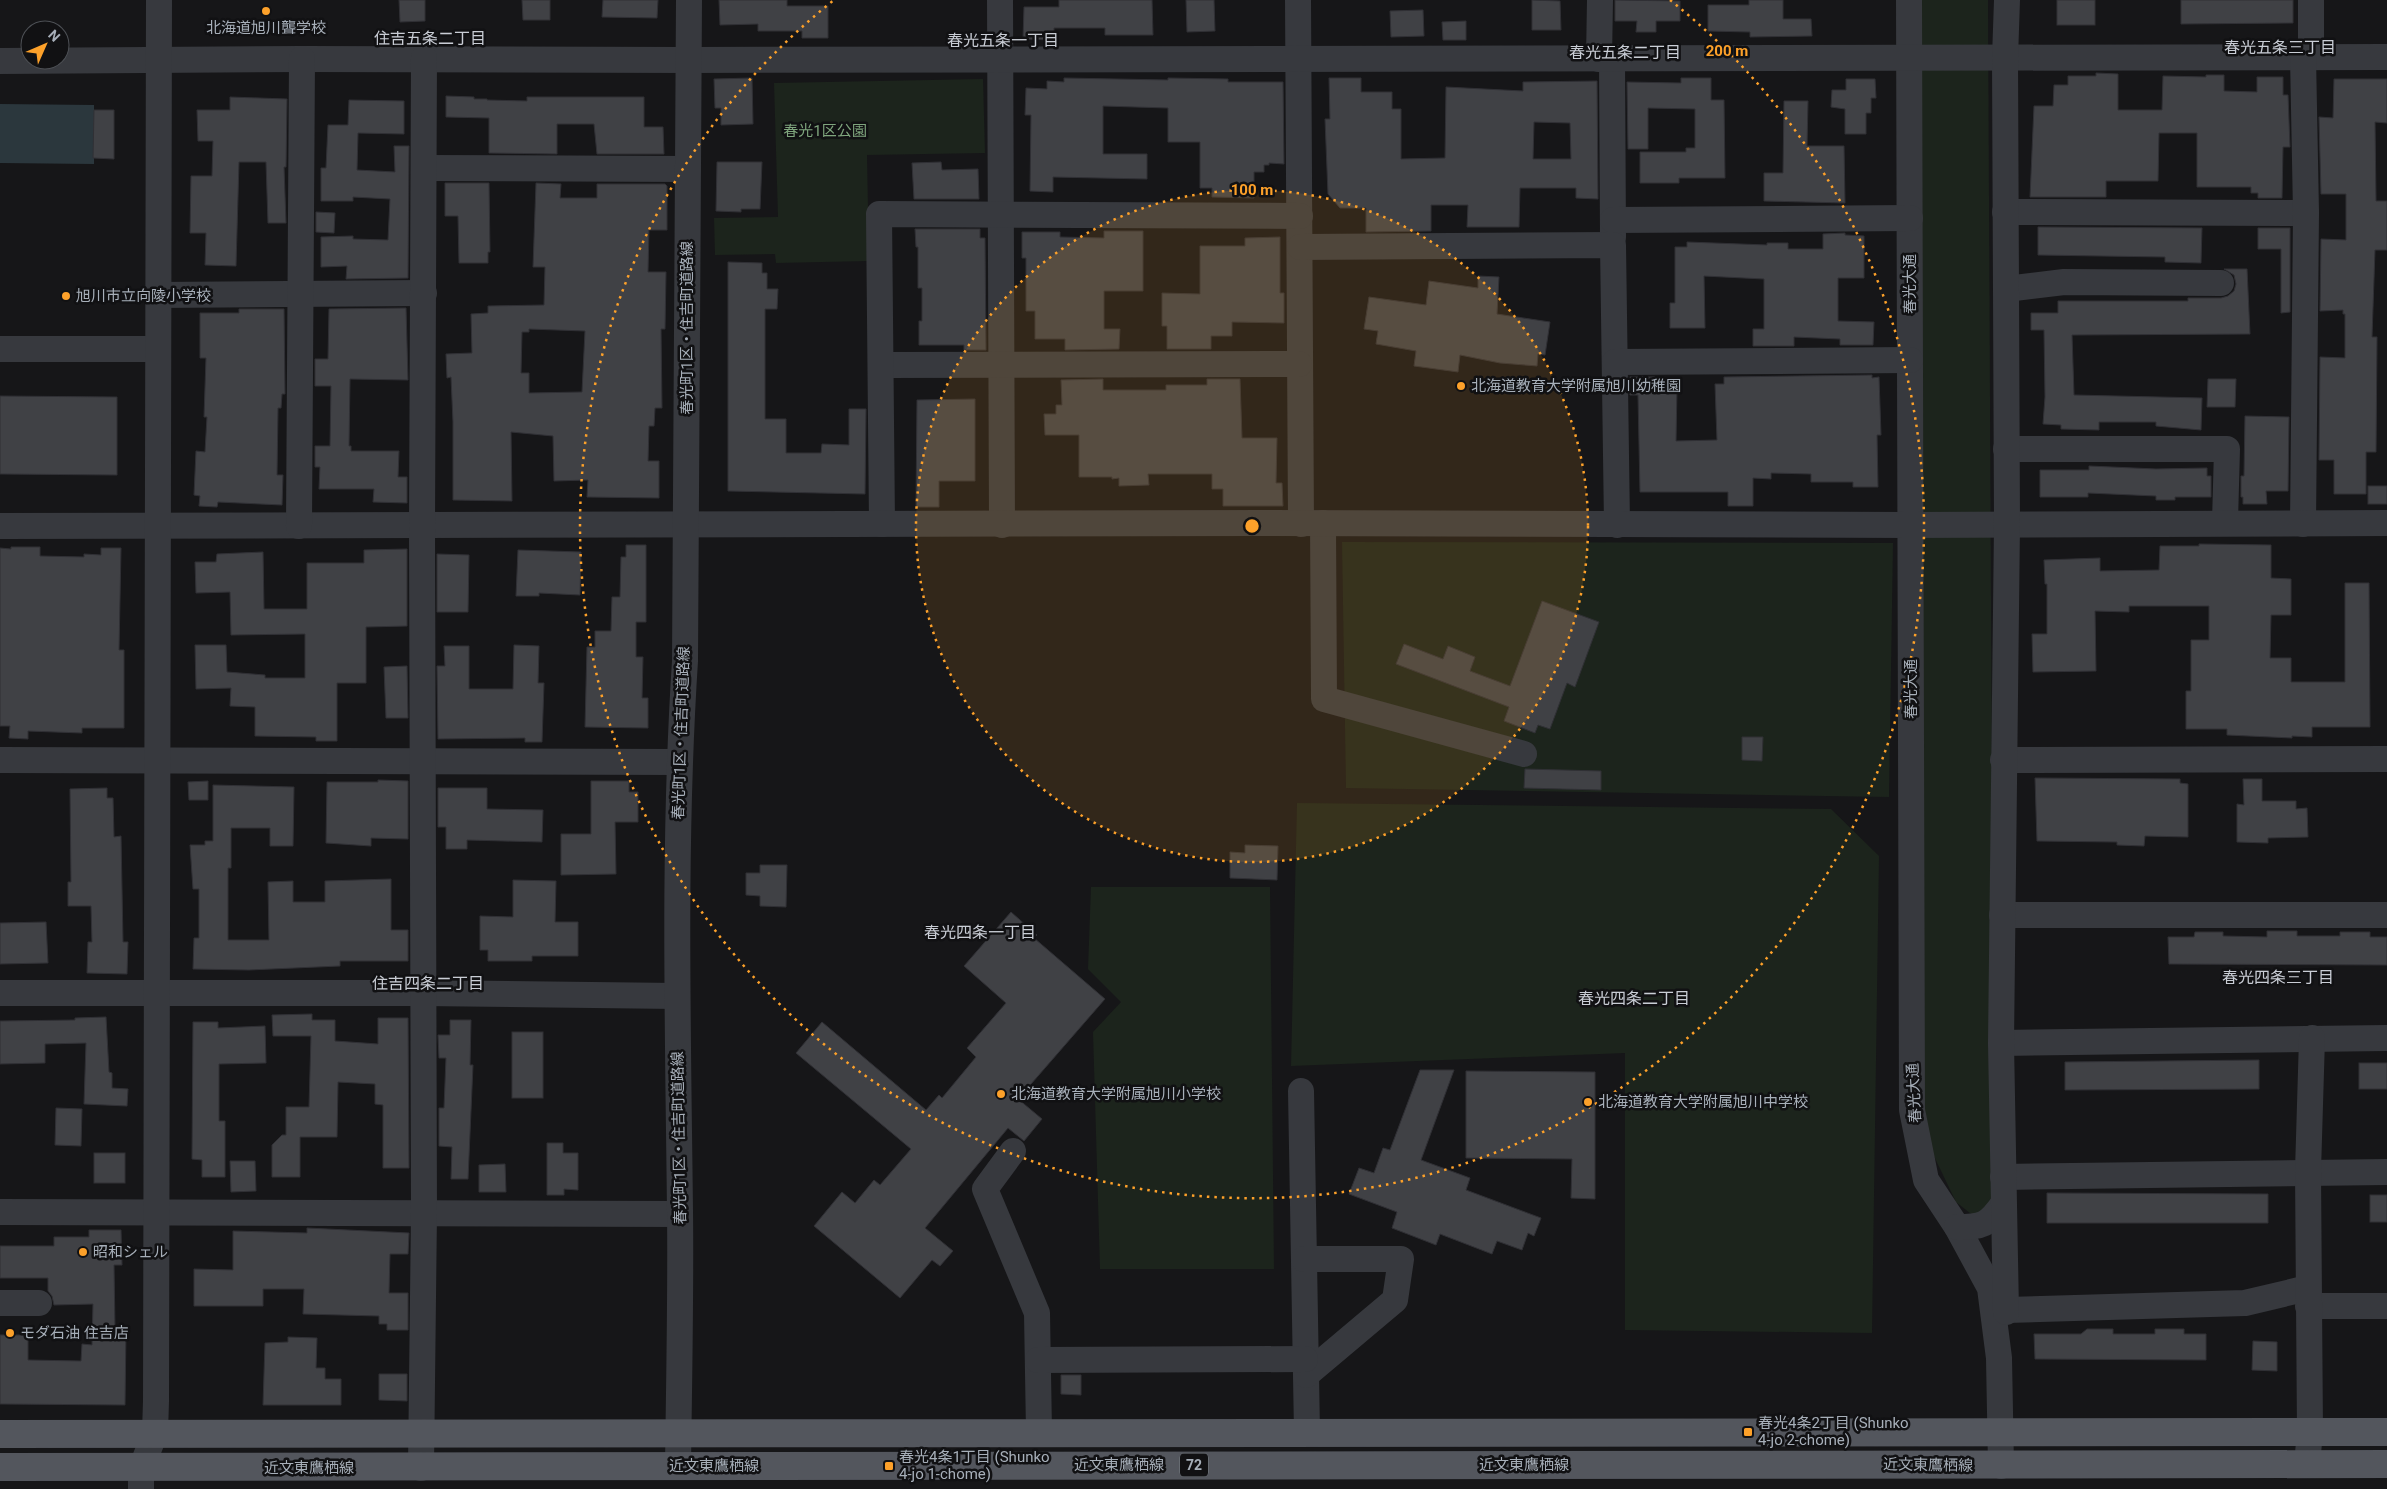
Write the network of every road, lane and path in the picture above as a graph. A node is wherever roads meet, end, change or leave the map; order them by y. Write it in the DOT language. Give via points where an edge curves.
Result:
graph roads {
  1 [pos="159,0"];
  2 [pos="689,0"];
  3 [pos="1000,0"];
  4 [pos="1298,0"];
  5 [pos="1600,0"];
  6 [pos="1909,0"];
  7 [pos="2007,0"];
  8 [pos="2311,0"];
  9 [pos="2307,56"];
  10 [pos="2387,57"];
  11 [pos="302,58"];
  12 [pos="424,58"];
  13 [pos="2005,58"];
  14 [pos="999,59"];
  15 [pos="1298,59"];
  16 [pos="1606,59"];
  17 [pos="1910,59"];
  18 [pos="689,60"];
  19 [pos="0,61"];
  20 [pos="158,61"];
  21 [pos="424,168"];
  22 [pos="688,169"];
  23 [pos="2005,212"];
  24 [pos="2306,212"];
  25 [pos="1000,215"];
  26 [pos="1300,216"];
  27 [pos="1910,218"];
  28 [pos="1613,220"];
  29 [pos="1613,246"];
  30 [pos="1300,247"];
  31 [pos="2221,283"];
  32 [pos="2006,289"];
  33 [pos="424,293"];
  34 [pos="301,295"];
  35 [pos="157,296"];
  36 [pos="0,349"];
  37 [pos="158,349"];
  38 [pos="1910,360"];
  39 [pos="1615,362"];
  40 [pos="1002,364"];
  41 [pos="1299,364"];
  42 [pos="882,365"];
  43 [pos="2006,450"];
  44 [pos="2226,522"];
  45 [pos="1312,523"];
  46 [pos="2387,523"];
  47 [pos="686,524"];
  48 [pos="882,524"];
  49 [pos="2007,524"];
  50 [pos="2303,524"];
  51 [pos="159,525"];
  52 [pos="1002,525"];
  53 [pos="1911,525"];
  54 [pos="0,526"];
  55 [pos="299,526"];
  56 [pos="422,526"];
  57 [pos="1617,526"];
  58 [pos="1524,754"];
  59 [pos="2387,759"];
  60 [pos="0,760"];
  61 [pos="158,760"];
  62 [pos="424,760"];
  63 [pos="2003,760"];
  64 [pos="678,762"];
  65 [pos="2387,914"];
  66 [pos="2002,915"];
  67 [pos="158,992"];
  68 [pos="0,993"];
  69 [pos="422,993"];
  70 [pos="677,996"];
  71 [pos="2312,1038"];
  72 [pos="2387,1038"];
  73 [pos="2001,1043"];
  74 [pos="1301,1091"];
  75 [pos="1013,1151"];
  76 [pos="2308,1171"];
  77 [pos="2387,1172"];
  78 [pos="2003,1177"];
  79 [pos="2003,1204"];
  80 [pos="0,1212"];
  81 [pos="424,1212"];
  82 [pos="157,1213"];
  83 [pos="680,1214"];
  84 [pos="1957,1226"];
  85 [pos="1304,1259"];
  86 [pos="2308,1297"];
  87 [pos="0,1303"];
  88 [pos="39,1303"];
  89 [pos="2387,1306"];
  90 [pos="2006,1310"];
  91 [pos="1999,1358"];
  92 [pos="1038,1360"];
  93 [pos="1305,1367"];
  94 [pos="678,1432"];
  95 [pos="1039,1432"];
  96 [pos="1307,1432"];
  97 [pos="2310,1432"];
  98 [pos="2387,1432"];
  99 [pos="155,1433"];
  100 [pos="2002,1433"];
  101 [pos="0,1434"];
  102 [pos="421,1434"];
  103 [pos="2307,1464"];
  104 [pos="2387,1464"];
  105 [pos="678,1466"];
  106 [pos="2001,1466"];
  107 [pos="0,1467"];
  108 [pos="421,1468"];
  109 [pos="141,1479"];
  1 -- 20 [label="street"];
  2 -- 18 [label="street, 春光町1区・住吉町道路線"];
  3 -- 14 [label="street"];
  4 -- 15 [label="street"];
  5 -- 16 [label="street"];
  6 -- 17 [label="street, 春光大通"];
  7 -- 13 [label="street, 春光大通"];
  8 -- 9 [label="street"];
  9 -- 10 [label="street"];
  9 -- 13 [label="street"];
  9 -- 24 [label="street"];
  11 -- 12 [label="street"];
  11 -- 20 [label="street"];
  11 -- 34 [label="street"];
  12 -- 18 [label="street"];
  12 -- 21 [label="street"];
  13 -- 17 [label="street"];
  13 -- 23 [label="street, 春光大通"];
  14 -- 15 [label="street"];
  14 -- 18 [label="street"];
  14 -- 25 [label="street"];
  15 -- 16 [label="street"];
  15 -- 26 [label="street"];
  16 -- 17 [label="street"];
  16 -- 28 [label="street"];
  17 -- 27 [label="street, 春光大通"];
  18 -- 22 [label="street, 春光町1区・住吉町道路線"];
  19 -- 20 [label="street"];
  20 -- 35 [label="street"];
  21 -- 22 [label="street"];
  21 -- 33 [label="street"];
  22 -- 47 [label="street, 春光町1区・住吉町道路線"];
  23 -- 24 [label="street"];
  23 -- 32 [label="street, 春光大通"];
  24 -- 50 [label="street"];
  25 -- 26 [label="street"];
  25 -- 40 [label="street"];
  25 -- 42 [label="street" via="878,214"];
  26 -- 30 [label="street"];
  27 -- 28 [label="street"];
  27 -- 38 [label="street, 春光大通"];
  28 -- 29 [label="street"];
  29 -- 30 [label="street"];
  29 -- 39 [label="street"];
  30 -- 41 [label="street"];
  31 -- 32 [label="street" via="2064,282"];
  32 -- 43 [label="street, 春光大通"];
  33 -- 34 [label="street"];
  33 -- 56 [label="street"];
  34 -- 35 [label="street"];
  34 -- 55 [label="street"];
  35 -- 37 [label="street"];
  36 -- 37 [label="street"];
  37 -- 51 [label="street"];
  38 -- 39 [label="street"];
  38 -- 53 [label="street, 春光大通"];
  39 -- 57 [label="street"];
  40 -- 41 [label="street"];
  40 -- 42 [label="street"];
  40 -- 52 [label="street"];
  41 -- 45 [label="street"];
  42 -- 48 [label="street"];
  43 -- 44 [label="street" via="2227,449"];
  43 -- 49 [label="street, 春光大通"];
  44 -- 49 [label="street"];
  44 -- 50 [label="street"];
  45 -- 52 [label="street"];
  45 -- 57 [label="street"];
  45 -- 58 [label="street" via="1324,699"];
  46 -- 50 [label="street"];
  47 -- 48 [label="street"];
  47 -- 56 [label="street"];
  47 -- 64 [label="street, 春光町1区・住吉町道路線" via="685,661"];
  48 -- 52 [label="street"];
  49 -- 53 [label="street"];
  49 -- 63 [label="street, 春光大通"];
  51 -- 54 [label="street"];
  51 -- 55 [label="street"];
  51 -- 61 [label="street"];
  53 -- 57 [label="street"];
  53 -- 84 [label="street, 春光大通" via="1912,1110 1926,1180"];
  55 -- 56 [label="street"];
  56 -- 62 [label="street"];
  59 -- 63 [label="street"];
  60 -- 61 [label="street"];
  61 -- 62 [label="street"];
  61 -- 67 [label="street"];
  62 -- 64 [label="street"];
  62 -- 69 [label="street"];
  63 -- 66 [label="street, 春光大通"];
  64 -- 70 [label="street, 春光町1区・住吉町道路線"];
  65 -- 66 [label="street"];
  66 -- 73 [label="street, 春光大通"];
  67 -- 68 [label="street"];
  67 -- 69 [label="street"];
  67 -- 82 [label="street"];
  69 -- 70 [label="street"];
  69 -- 81 [label="street"];
  70 -- 83 [label="street, 春光町1区・住吉町道路線"];
  71 -- 72 [label="street"];
  71 -- 73 [label="street"];
  71 -- 76 [label="street"];
  73 -- 78 [label="street, 春光大通"];
  74 -- 85 [label="street"];
  75 -- 92 [label="street" via="985,1189 1037,1313"];
  76 -- 77 [label="street"];
  76 -- 78 [label="street"];
  76 -- 86 [label="street"];
  78 -- 79 [label="street, 春光大通"];
  79 -- 84 [label="street" via="1991,1221 1978,1227"];
  79 -- 90 [label="street, 春光大通"];
  80 -- 82 [label="street"];
  81 -- 82 [label="street"];
  81 -- 83 [label="street"];
  81 -- 102 [label="street"];
  82 -- 99 [label="street"];
  83 -- 94 [label="street, 春光町1区・住吉町道路線"];
  84 -- 91 [label="street, 春光大通" via="1990,1288"];
  85 -- 93 [label="street"];
  85 -- 93 [label="street" via="1400,1259 1395,1300"];
  86 -- 89 [label="street"];
  86 -- 90 [label="street" via="2245,1303"];
  86 -- 97 [label="street"];
  87 -- 88 [label="street"];
  90 -- 91 [label="street, 春光大通"];
  91 -- 100 [label="street, 春光大通"];
  92 -- 93 [label="street"];
  92 -- 95 [label="street"];
  93 -- 96 [label="street"];
  94 -- 95 [label="main road, 72"];
  94 -- 102 [label="main road, 72"];
  94 -- 105 [label="street, 春光町1区・住吉町道路線"];
  95 -- 96 [label="main road, 72"];
  96 -- 100 [label="main road, 72"];
  97 -- 98 [label="main road, 72"];
  97 -- 100 [label="main road, 72"];
  97 -- 103 [label="street"];
  99 -- 101 [label="main road, 72"];
  99 -- 102 [label="main road, 72"];
  99 -- 109 [label="street"];
  100 -- 106 [label="street, 春光大通"];
  102 -- 108 [label="street"];
  103 -- 104 [label="main road, 近文東鷹栖線 / 72"];
  103 -- 106 [label="main road, 近文東鷹栖線 / 72"];
  105 -- 106 [label="main road, 近文東鷹栖線 / 72"];
  105 -- 108 [label="main road, 近文東鷹栖線 / 72"];
  107 -- 109 [label="main road, 近文東鷹栖線 / 72"];
  108 -- 109 [label="main road, 近文東鷹栖線 / 72"];
}
